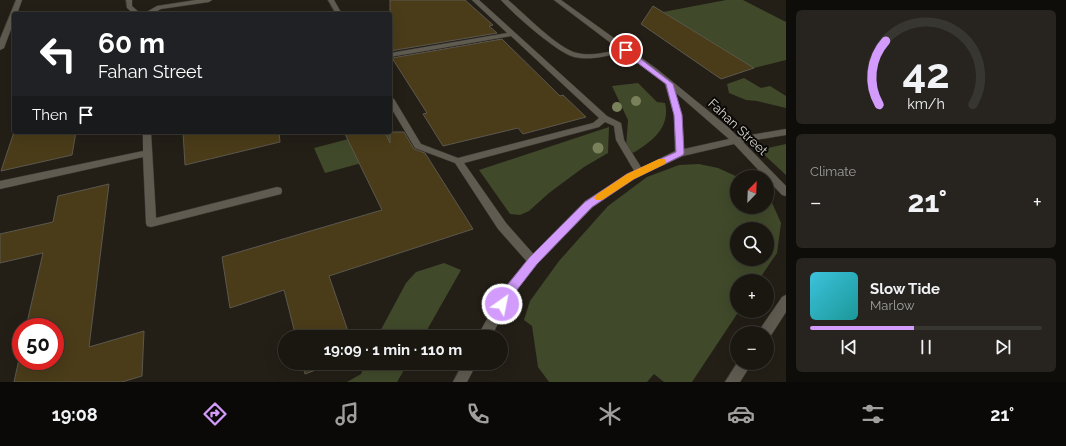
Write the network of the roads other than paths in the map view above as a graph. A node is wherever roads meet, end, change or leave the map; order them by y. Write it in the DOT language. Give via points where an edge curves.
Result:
graph roads {
  1 [pos="19,0"];
  2 [pos="129,0"];
  3 [pos="209,0"];
  4 [pos="332,0"];
  5 [pos="475,0"];
  6 [pos="504,0"];
  7 [pos="557,0"];
  8 [pos="14,12"];
  9 [pos="135,12"];
  10 [pos="150,12"];
  11 [pos="338,12"];
  12 [pos="12,18"];
  13 [pos="512,34"];
  14 [pos="0,48"];
  15 [pos="626,50"];
  16 [pos="392,55"];
  17 [pos="669,84"];
  18 [pos="392,102"];
  19 [pos="604,118"];
  20 [pos="786,132"];
  21 [pos="147,134"];
  22 [pos="737,140"];
  23 [pos="148,153"];
  24 [pos="680,153"];
  25 [pos="458,161"];
  26 [pos="639,172"];
  27 [pos="0,185"];
  28 [pos="278,191"];
  29 [pos="786,192"];
  30 [pos="533,261"];
  31 [pos="786,301"];
  32 [pos="770,326"];
  33 [pos="488,330"];
  34 [pos="466,370"];
  35 [pos="740,370"];
  36 [pos="460,382"];
  37 [pos="732,382"];
  1 -- 8 [label="street"];
  2 -- 9 [label="street" via="129,7"];
  3 -- 10 [label="street" via="159,7"];
  4 -- 11 [label="street"];
  5 -- 13 [label="street"];
  6 -- 15 [label="street" via="572,55 586,56"];
  7 -- 15 [label="street, Fahan Street"];
  12 -- 14 [label="street"];
  13 -- 16 [label="street"];
  13 -- 19 [label="street"];
  15 -- 17 [label="street, Fahan Street"];
  17 -- 22 [label="street, Fahan Street"];
  17 -- 24 [label="street" via="678,115"];
  18 -- 25 [label="street" via="418,146"];
  19 -- 25 [label="street" via="596,125"];
  19 -- 26 [label="street" via="618,125 620,140"];
  20 -- 22 [label="street"];
  21 -- 23 [label="street"];
  22 -- 24 [label="street"];
  22 -- 29 [label="street, Fahan Street"];
  23 -- 27 [label="street"];
  23 -- 28 [label="street" via="151,223"];
  24 -- 26 [label="street"];
  25 -- 30 [label="street" via="502,226"];
  26 -- 30 [label="street" via="589,204"];
  30 -- 33 [label="street" via="509,291"];
  31 -- 32 [label="street"];
  34 -- 36 [label="street"];
  35 -- 37 [label="street"];
}
